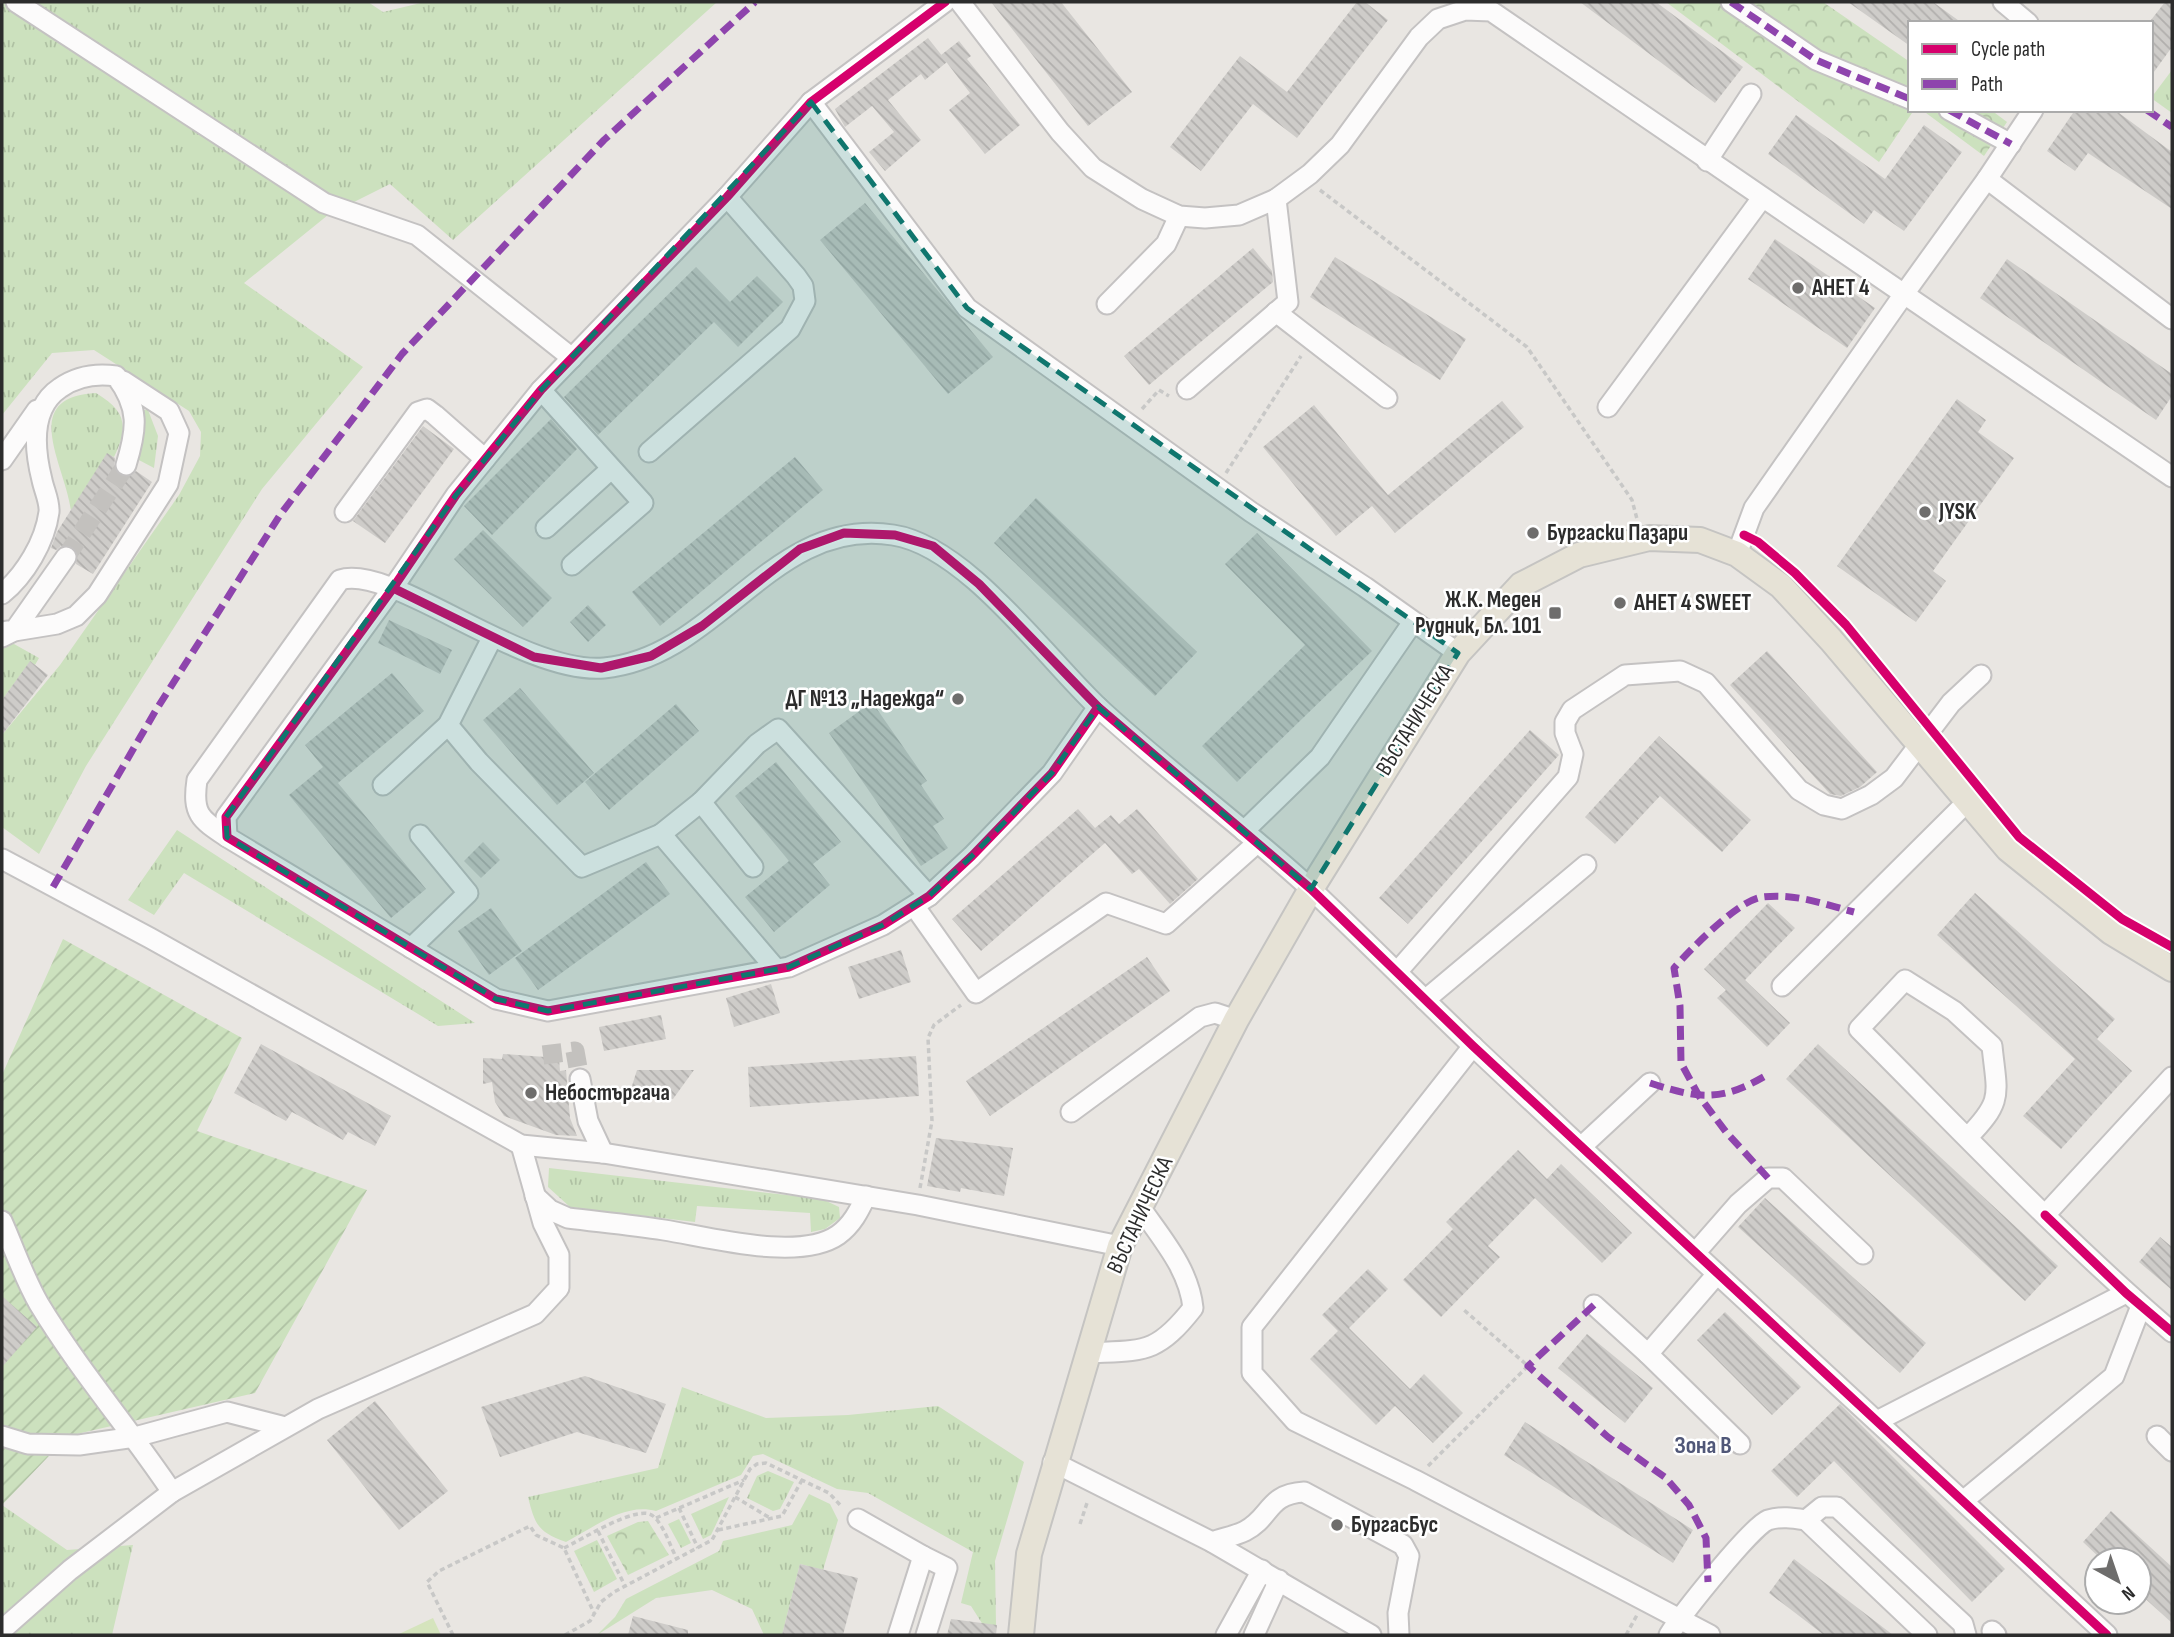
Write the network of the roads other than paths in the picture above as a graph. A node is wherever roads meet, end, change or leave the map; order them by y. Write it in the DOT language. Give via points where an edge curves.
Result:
graph roads {
  1 [pos="16,2"];
  2 [pos="945,2"];
  3 [pos="960,2"];
  4 [pos="1731,2"];
  5 [pos="2003,2"];
  6 [pos="1490,6"];
  7 [pos="2026,21"];
  8 [pos="1751,94"];
  9 [pos="1908,98"];
  10 [pos="811,102"];
  11 [pos="1953,112"];
  12 [pos="2032,112"];
  13 [pos="2011,144"];
  14 [pos="1707,161"];
  15 [pos="1987,179"];
  16 [pos="727,197"];
  17 [pos="1762,198"];
  18 [pos="1276,199"];
  19 [pos="1179,216"];
  20 [pos="1904,294"];
  21 [pos="1107,304"];
  22 [pos="1276,312"];
  23 [pos="2172,319"];
  24 [pos="572,358"];
  25 [pos="116,376"];
  26 [pos="1187,389"];
  27 [pos="541,390"];
  28 [pos="46,397"];
  29 [pos="1388,398"];
  30 [pos="1608,407"];
  31 [pos="649,452"];
  32 [pos="485,459"];
  33 [pos="2,460"];
  34 [pos="126,465"];
  35 [pos="611,469"];
  36 [pos="2172,477"];
  37 [pos="345,512"];
  38 [pos="546,528"];
  39 [pos="1737,554"];
  40 [pos="66,557"];
  41 [pos="572,565"];
  42 [pos="393,588"];
  43 [pos="2,594"];
  44 [pos="1413,622"];
  45 [pos="6,633"];
  46 [pos="492,638"];
  47 [pos="1458,653"];
  48 [pos="1981,675"];
  49 [pos="1098,707"];
  50 [pos="448,725"];
  51 [pos="1920,744"];
  52 [pos="383,785"];
  53 [pos="701,802"];
  54 [pos="1967,802"];
  55 [pos="661,834"];
  56 [pos="419,835"];
  57 [pos="226,837"];
  58 [pos="1251,837"];
  59 [pos="2,859"];
  60 [pos="1586,865"];
  61 [pos="753,867"];
  62 [pos="1311,889"];
  63 [pos="922,901"];
  64 [pos="411,948"];
  65 [pos="776,969"];
  66 [pos="2172,969"];
  67 [pos="1396,972"];
  68 [pos="1782,986"];
  69 [pos="1425,1000"];
  70 [pos="1236,1020"];
  71 [pos="1473,1046"];
  72 [pos="2172,1077"];
  73 [pos="580,1079"];
  74 [pos="1650,1083"];
  75 [pos="1071,1112"];
  76 [pos="1968,1138"];
  77 [pos="521,1145"];
  78 [pos="1581,1147"];
  79 [pos="603,1153"];
  80 [pos="534,1195"];
  81 [pos="866,1196"];
  82 [pos="1140,1207"];
  83 [pos="2045,1215"];
  84 [pos="2,1221"];
  85 [pos="1120,1246"];
  86 [pos="1696,1252"];
  87 [pos="1863,1254"];
  88 [pos="1717,1274"];
  89 [pos="2126,1293"];
  90 [pos="1594,1305"];
  91 [pos="2141,1306"];
  92 [pos="2172,1332"];
  93 [pos="1087,1353"];
  94 [pos="1648,1354"];
  95 [pos="1877,1421"];
  96 [pos="285,1427"];
  97 [pos="2,1436"];
  98 [pos="2157,1436"];
  99 [pos="135,1437"];
  100 [pos="1740,1444"];
  101 [pos="2172,1451"];
  102 [pos="1053,1462"];
  103 [pos="172,1492"];
  104 [pos="1962,1501"];
  105 [pos="858,1519"];
  106 [pos="1806,1520"];
  107 [pos="1212,1542"];
  108 [pos="923,1556"];
  109 [pos="1270,1575"];
  110 [pos="1674,1627"];
  111 [pos="2,1630"];
  112 [pos="898,1635"];
  113 [pos="926,1635"];
  114 [pos="1021,1635"];
  115 [pos="1226,1635"];
  116 [pos="1254,1635"];
  117 [pos="1371,1635"];
  118 [pos="1399,1635"];
  119 [pos="1710,1635"];
  120 [pos="1927,1635"];
  121 [pos="1966,1635"];
  122 [pos="2107,1635"];
  1 -- 24 [label="street" via="324,203 417,234"];
  2 -- 10 [label="street"];
  3 -- 19 [label="street" via="1060,132 1093,167 1142,199"];
  4 -- 9 [label="street" via="1815,60"];
  5 -- 7 [label="street"];
  6 -- 14 [label="street"];
  6 -- 18 [label="street" via="1438,19 1419,37 1340,145"];
  8 -- 14 [label="street"];
  10 -- 16 [label="street"];
  10 -- 44 [label="street" via="967,308"];
  11 -- 13 [label="street"];
  12 -- 13 [label="street"];
  13 -- 15 [label="street"];
  14 -- 17 [label="street"];
  15 -- 20 [label="street"];
  15 -- 23 [label="street"];
  16 -- 24 [label="street"];
  16 -- 31 [label="street" via="796,276 805,301 790,329"];
  17 -- 20 [label="street"];
  17 -- 30 [label="street"];
  18 -- 19 [label="street" via="1240,215"];
  18 -- 22 [label="street" via="1288,302"];
  19 -- 21 [label="street" via="1166,244"];
  20 -- 36 [label="street"];
  20 -- 39 [label="street" via="1754,508"];
  22 -- 26 [label="street"];
  22 -- 29 [label="street"];
  24 -- 27 [label="street"];
  25 -- 28 [label="street" via="72,380"];
  25 -- 34 [label="street" via="130,395 136,431"];
  25 -- 45 [label="street" via="169,411 179,433 168,484 97,595 76,616"];
  27 -- 32 [label="street"];
  27 -- 35 [label="street"];
  28 -- 33 [label="street"];
  28 -- 43 [label="street" via="36,430 50,510 37,549"];
  32 -- 37 [label="street" via="435,415 427,410 418,412"];
  32 -- 42 [label="street"];
  35 -- 38 [label="street"];
  35 -- 41 [label="street" via="643,503"];
  39 -- 47 [label="main road, ВЪСТАНИЧЕСКА" via="1700,540 1642,540 1579,555 1521,585"];
  39 -- 51 [label="main road, ВЪСТАНИЧЕСКА" via="1781,586"];
  40 -- 45 [label="street"];
  42 -- 46 [label="street"];
  42 -- 57 [label="street" via="226,817"];
  42 -- 57 [label="street" via="356,575 341,580 197,780 194,799 201,820"];
  44 -- 47 [label="street"];
  44 -- 58 [label="street" via="1320,757"];
  46 -- 49 [label="street" via="534,657 601,668 651,656 702,626 800,549 844,533 895,535 933,546 979,584"];
  46 -- 50 [label="street"];
  47 -- 62 [label="main road, ВЪСТАНИЧЕСКА"];
  48 -- 51 [label="street" via="1951,703"];
  49 -- 58 [label="street"];
  49 -- 63 [label="street" via="1052,773"];
  50 -- 52 [label="street"];
  50 -- 55 [label="street" via="478,762 582,867"];
  51 -- 54 [label="main road, ВЪСТАНИЧЕСКА"];
  51 -- 67 [label="street" via="1894,778 1871,796 1842,809 1824,805 1799,790 1706,683 1680,671 1625,675 1572,710 1565,722 1573,754 1568,777"];
  53 -- 55 [label="street"];
  53 -- 61 [label="street"];
  53 -- 63 [label="street" via="757,744 778,729"];
  54 -- 66 [label="main road, ВЪСТАНИЧЕСКА" via="2008,849 2111,932"];
  54 -- 68 [label="street"];
  55 -- 65 [label="street"];
  56 -- 64 [label="street" via="468,893"];
  57 -- 64 [label="street"];
  58 -- 62 [label="street"];
  58 -- 63 [label="street" via="1166,924 1106,902 976,993"];
  59 -- 77 [label="street"];
  60 -- 69 [label="street"];
  62 -- 67 [label="street"];
  62 -- 70 [label="main road, ВЪСТАНИЧЕСКА"];
  63 -- 65 [label="street" via="872,930"];
  64 -- 65 [label="street" via="496,999 548,1011"];
  67 -- 69 [label="street"];
  69 -- 71 [label="street"];
  70 -- 75 [label="street" via="1215,1013 1200,1017"];
  70 -- 82 [label="main road, ВЪСТАНИЧЕСКА"];
  71 -- 78 [label="street"];
  71 -- 110 [label="street" via="1252,1327 1252,1374 1295,1421 1415,1480"];
  72 -- 83 [label="street"];
  73 -- 79 [label="street" via="588,1121"];
  74 -- 78 [label="street"];
  76 -- 76 [label="street" via="1991,1113 1997,1091 1992,1046 1954,1011 1905,980 1859,1029"];
  76 -- 83 [label="street"];
  77 -- 79 [label="street"];
  77 -- 80 [label="street"];
  78 -- 86 [label="street"];
  79 -- 81 [label="street"];
  80 -- 81 [label="street" via="568,1218 790,1246 815,1244 837,1235 855,1219"];
  80 -- 96 [label="street" via="559,1255 559,1288 535,1314"];
  81 -- 85 [label="street"];
  82 -- 85 [label="main road, ВЪСТАНИЧЕСКА"];
  82 -- 93 [label="street" via="1177,1260 1191,1289 1194,1308 1172,1335 1145,1350"];
  83 -- 89 [label="street"];
  84 -- 99 [label="street" via="38,1302 100,1397"];
  85 -- 93 [label="main road, ВЪСТАНИЧЕСКА"];
  86 -- 87 [label="street" via="1768,1178 1783,1178"];
  86 -- 88 [label="street"];
  88 -- 94 [label="street"];
  88 -- 95 [label="street"];
  89 -- 91 [label="street"];
  89 -- 95 [label="street"];
  90 -- 94 [label="street"];
  91 -- 92 [label="street"];
  91 -- 104 [label="street" via="2114,1376"];
  93 -- 102 [label="main road, ВЪСТАНИЧЕСКА"];
  94 -- 100 [label="street"];
  95 -- 104 [label="street"];
  96 -- 99 [label="street" via="227,1412"];
  96 -- 103 [label="street"];
  97 -- 99 [label="street" via="28,1444 79,1445"];
  98 -- 101 [label="street"];
  99 -- 103 [label="street"];
  102 -- 107 [label="street"];
  102 -- 114 [label="main road, ВЪСТАНИЧЕСКА" via="1029,1554"];
  103 -- 111 [label="street" via="70,1570"];
  104 -- 122 [label="street"];
  105 -- 108 [label="street"];
  106 -- 110 [label="street" via="1781,1517 1765,1521"];
  106 -- 120 [label="street"];
  106 -- 121 [label="street" via="1822,1507 1837,1507 1963,1624"];
  107 -- 109 [label="street"];
  107 -- 118 [label="street" via="1247,1530 1273,1501 1288,1493 1304,1492 1403,1545 1409,1556 1398,1613"];
  108 -- 112 [label="street"];
  108 -- 113 [label="street" via="947,1568"];
  109 -- 115 [label="street"];
  109 -- 116 [label="street"];
  109 -- 117 [label="street"];
  110 -- 119 [label="street"];
}
